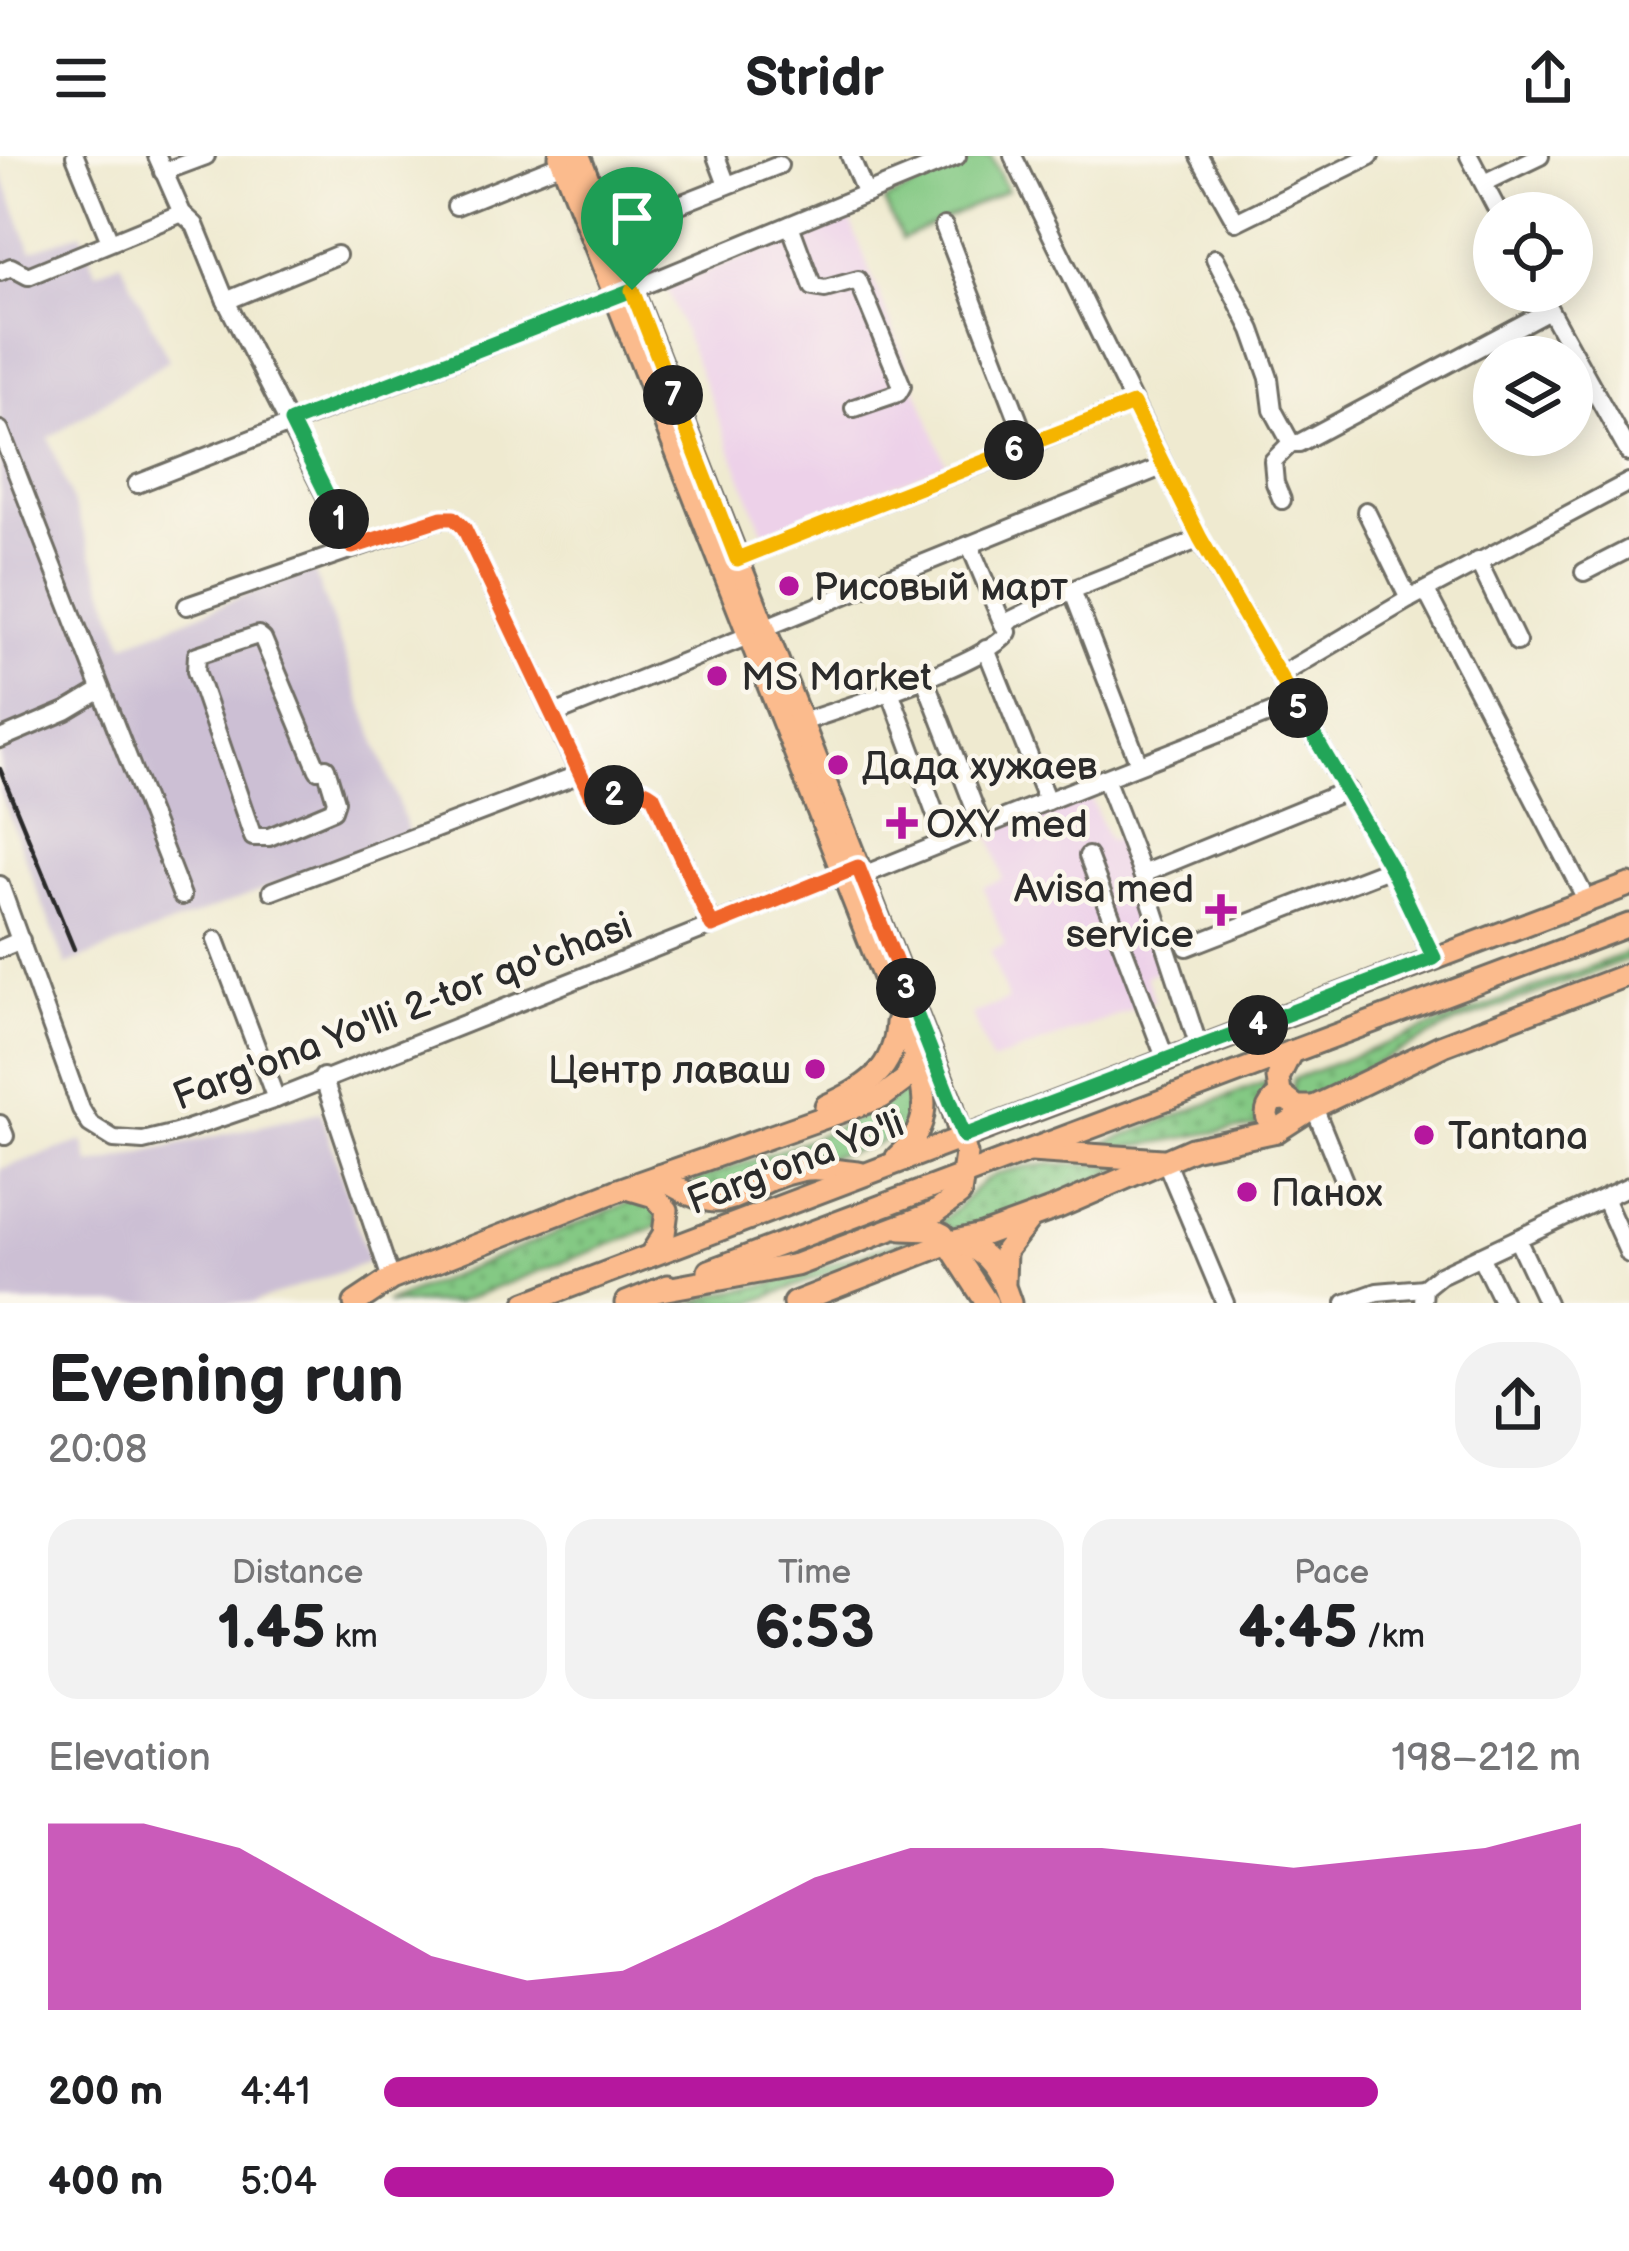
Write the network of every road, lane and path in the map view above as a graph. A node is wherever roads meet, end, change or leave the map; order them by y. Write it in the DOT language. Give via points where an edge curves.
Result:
graph roads {
  1 [pos="75,156"];
  2 [pos="206,156"];
  3 [pos="716,156"];
  4 [pos="850,156"];
  5 [pos="957,156"];
  6 [pos="1013,156"];
  7 [pos="1198,156"];
  8 [pos="1370,156"];
  9 [pos="1469,156"];
  10 [pos="1540,156"];
  11 [pos="567,158"];
  12 [pos="160,164"];
  13 [pos="778,165"];
  14 [pos="1484,183"];
  15 [pos="728,185"];
  16 [pos="1488,192"];
  17 [pos="866,194"];
  18 [pos="456,206"];
  19 [pos="182,213"];
  20 [pos="790,225"];
  21 [pos="944,226"];
  22 [pos="609,232"];
  23 [pos="110,239"];
  24 [pos="337,255"];
  25 [pos="1215,258"];
  26 [pos="4,264"];
  27 [pos="623,293"];
  28 [pos="226,301"];
  29 [pos="1545,312"];
  30 [pos="1550,312"];
  31 [pos="1133,404"];
  32 [pos="854,408"];
  33 [pos="291,422"];
  34 [pos="0,430"];
  35 [pos="1291,442"];
  36 [pos="1028,445"];
  37 [pos="1629,453"];
  38 [pos="1164,466"];
  39 [pos="1629,482"];
  40 [pos="137,484"];
  41 [pos="1282,500"];
  42 [pos="1366,511"];
  43 [pos="1200,538"];
  44 [pos="970,546"];
  45 [pos="352,547"];
  46 [pos="1629,549"];
  47 [pos="737,559"];
  48 [pos="1478,561"];
  49 [pos="1584,572"];
  50 [pos="1072,590"];
  51 [pos="1418,595"];
  52 [pos="187,606"];
  53 [pos="1004,624"];
  54 [pos="756,632"];
  55 [pos="1517,641"];
  56 [pos="986,649"];
  57 [pos="1279,676"];
  58 [pos="924,677"];
  59 [pos="101,690"];
  60 [pos="890,691"];
  61 [pos="1296,704"];
  62 [pos="552,715"];
  63 [pos="802,722"];
  64 [pos="0,740"];
  65 [pos="1138,764"];
  66 [pos="322,769"];
  67 [pos="580,774"];
  68 [pos="1105,778"];
  69 [pos="1348,790"];
  70 [pos="1047,801"];
  71 [pos="982,826"];
  72 [pos="945,840"];
  73 [pos="1088,856"];
  74 [pos="1391,868"];
  75 [pos="854,872"];
  76 [pos="1142,874"];
  77 [pos="0,885"];
  78 [pos="1629,885"];
  79 [pos="272,891"];
  80 [pos="182,896"];
  81 [pos="1587,901"];
  82 [pos="1629,925"];
  83 [pos="712,926"];
  84 [pos="21,940"];
  85 [pos="216,940"];
  86 [pos="1187,947"];
  87 [pos="0,949"];
  88 [pos="1434,958"];
  89 [pos="1629,974"];
  90 [pos="908,1018"];
  91 [pos="1199,1047"];
  92 [pos="1291,1052"];
  93 [pos="915,1056"];
  94 [pos="1166,1060"];
  95 [pos="323,1077"];
  96 [pos="277,1099"];
  97 [pos="1283,1099"];
  98 [pos="1314,1107"];
  99 [pos="1277,1131"];
  100 [pos="964,1136"];
  101 [pos="1024,1151"];
  102 [pos="1165,1160"];
  103 [pos="683,1167"];
  104 [pos="875,1169"];
  105 [pos="966,1172"];
  106 [pos="658,1176"];
  107 [pos="1629,1186"];
  108 [pos="626,1187"];
  109 [pos="1348,1191"];
  110 [pos="1604,1198"];
  111 [pos="1033,1216"];
  112 [pos="889,1229"];
  113 [pos="1517,1239"];
  114 [pos="951,1242"];
  115 [pos="652,1254"];
  116 [pos="1629,1254"];
  117 [pos="1480,1256"];
  118 [pos="392,1279"];
  119 [pos="656,1291"];
  120 [pos="1424,1295"];
  121 [pos="1001,1299"];
  122 [pos="355,1303"];
  123 [pos="526,1303"];
  124 [pos="626,1303"];
  125 [pos="794,1303"];
  126 [pos="1225,1303"];
  127 [pos="1346,1303"];
  128 [pos="1503,1303"];
  129 [pos="1547,1303"];
  1 -- 23 [label="street"];
  2 -- 12 [label="street"];
  3 -- 15 [label="street"];
  4 -- 17 [label="street"];
  5 -- 17 [label="street"];
  6 -- 31 [label="street"];
  7 -- 8 [label="street" via="1236,222"];
  9 -- 14 [label="street"];
  10 -- 14 [label="street"];
  11 -- 18 [label="street"];
  11 -- 22 [label="main road"];
  11 -- 27 [label="main road"];
  12 -- 19 [label="street"];
  13 -- 15 [label="street"];
  14 -- 16 [label="street"];
  15 -- 22 [label="street"];
  17 -- 20 [label="street"];
  19 -- 23 [label="street"];
  19 -- 28 [label="street" via="195,225"];
  20 -- 27 [label="street"];
  20 -- 32 [label="street" via="813,287 858,280 902,386"];
  21 -- 36 [label="street"];
  22 -- 27 [label="main road"];
  23 -- 26 [label="street" via="28,276"];
  24 -- 28 [label="street"];
  25 -- 35 [label="street" via="1252,331 1273,410"];
  27 -- 33 [label="street"];
  27 -- 47 [label="main road"];
  27 -- 54 [label="main road"];
  28 -- 33 [label="street"];
  29 -- 35 [label="street"];
  30 -- 37 [label="street"];
  31 -- 36 [label="street"];
  31 -- 38 [label="street"];
  33 -- 40 [label="street"];
  33 -- 45 [label="street"];
  34 -- 59 [label="street"];
  35 -- 41 [label="street" via="1273,461"];
  36 -- 47 [label="street"];
  38 -- 43 [label="street"];
  38 -- 44 [label="street"];
  39 -- 48 [label="street"];
  42 -- 51 [label="street"];
  43 -- 50 [label="street"];
  43 -- 57 [label="street"];
  44 -- 53 [label="street"];
  44 -- 54 [label="street"];
  45 -- 52 [label="street"];
  45 -- 62 [label="street" via="454,518"];
  46 -- 49 [label="street"];
  47 -- 54 [label="main road"];
  48 -- 51 [label="street"];
  48 -- 55 [label="street"];
  50 -- 53 [label="street"];
  50 -- 65 [label="street"];
  51 -- 57 [label="street"];
  51 -- 81 [label="street"];
  53 -- 56 [label="street" via="1003,643"];
  54 -- 62 [label="street"];
  54 -- 63 [label="main road"];
  54 -- 75 [label="main road"];
  56 -- 58 [label="street"];
  56 -- 70 [label="street"];
  57 -- 61 [label="street"];
  58 -- 60 [label="street"];
  58 -- 71 [label="street"];
  59 -- 64 [label="street"];
  59 -- 80 [label="street"];
  60 -- 63 [label="street"];
  60 -- 72 [label="street"];
  61 -- 65 [label="street, Farg'ona Yo'lli 2-tor qo'chasi"];
  61 -- 69 [label="street"];
  62 -- 67 [label="street"];
  63 -- 75 [label="main road"];
  65 -- 68 [label="street, Farg'ona Yo'lli 2-tor qo'chasi"];
  66 -- 66 [label="street" via="263,639 197,655 253,837 333,810"];
  67 -- 79 [label="street"];
  67 -- 83 [label="street" via="596,801 633,788 653,796"];
  68 -- 70 [label="street, Farg'ona Yo'lli 2-tor qo'chasi"];
  68 -- 76 [label="street"];
  69 -- 74 [label="street"];
  69 -- 76 [label="street"];
  70 -- 71 [label="street, Farg'ona Yo'lli 2-tor qo'chasi"];
  71 -- 72 [label="street, Farg'ona Yo'lli 2-tor qo'chasi"];
  72 -- 75 [label="street, Farg'ona Yo'lli 2-tor qo'chasi"];
  73 -- 94 [label="street"];
  74 -- 86 [label="street"];
  74 -- 88 [label="street"];
  75 -- 83 [label="street, Farg'ona Yo'lli 2-tor qo'chasi"];
  75 -- 90 [label="main road"];
  76 -- 91 [label="street"];
  77 -- 84 [label="street, Farg'ona Yo'lli 2-tor qo'chasi"];
  78 -- 81 [label="main road, Farg'ona Yo'li"];
  81 -- 88 [label="main road, Farg'ona Yo'li"];
  82 -- 92 [label="main road, Farg'ona Yo'li"];
  83 -- 95 [label="street, Farg'ona Yo'lli 2-tor qo'chasi"];
  84 -- 87 [label="street"];
  84 -- 96 [label="street, Farg'ona Yo'lli 2-tor qo'chasi" via="80,1109 97,1130 143,1141"];
  85 -- 96 [label="street"];
  88 -- 91 [label="main road, Farg'ona Yo'li"];
  89 -- 98 [label="main road" via="1443,1045"];
  90 -- 93 [label="main road"];
  90 -- 100 [label="main road"];
  90 -- 103 [label="main road" via="891,1059 870,1083"];
  91 -- 94 [label="main road, Farg'ona Yo'li"];
  92 -- 97 [label="main road" via="1278,1078"];
  92 -- 101 [label="main road, Farg'ona Yo'li"];
  93 -- 103 [label="main road" via="906,1079 882,1097"];
  93 -- 104 [label="main road" via="926,1094 923,1123 912,1143"];
  94 -- 100 [label="main road, Farg'ona Yo'li"];
  95 -- 96 [label="street, Farg'ona Yo'lli 2-tor qo'chasi"];
  95 -- 118 [label="street"];
  97 -- 98 [label="main road"];
  97 -- 99 [label="main road" via="1267,1110"];
  98 -- 99 [label="main road"];
  98 -- 109 [label="street"];
  99 -- 102 [label="main road"];
  100 -- 104 [label="main road, Farg'ona Yo'li"];
  100 -- 105 [label="main road"];
  101 -- 102 [label="main road"];
  101 -- 105 [label="main road, Farg'ona Yo'li"];
  102 -- 111 [label="main road"];
  102 -- 126 [label="street"];
  103 -- 106 [label="main road"];
  104 -- 106 [label="main road" via="802,1169 715,1202"];
  104 -- 115 [label="main road, Farg'ona Yo'li"];
  105 -- 112 [label="main road" via="954,1202"];
  105 -- 119 [label="main road, Farg'ona Yo'li"];
  106 -- 108 [label="main road"];
  107 -- 110 [label="street"];
  108 -- 115 [label="main road" via="667,1210"];
  108 -- 118 [label="main road"];
  110 -- 113 [label="street"];
  110 -- 116 [label="street"];
  111 -- 114 [label="main road"];
  111 -- 121 [label="main road" via="1006,1248"];
  112 -- 114 [label="main road" via="933,1230"];
  112 -- 119 [label="main road" via="796,1265"];
  113 -- 117 [label="street"];
  113 -- 129 [label="street"];
  114 -- 121 [label="main road" via="989,1256"];
  114 -- 125 [label="main road"];
  115 -- 123 [label="main road, Farg'ona Yo'li"];
  117 -- 120 [label="street"];
  117 -- 128 [label="street"];
  118 -- 122 [label="main road"];
  119 -- 124 [label="main road, Farg'ona Yo'li"];
  120 -- 127 [label="street" via="1377,1292"];
}
